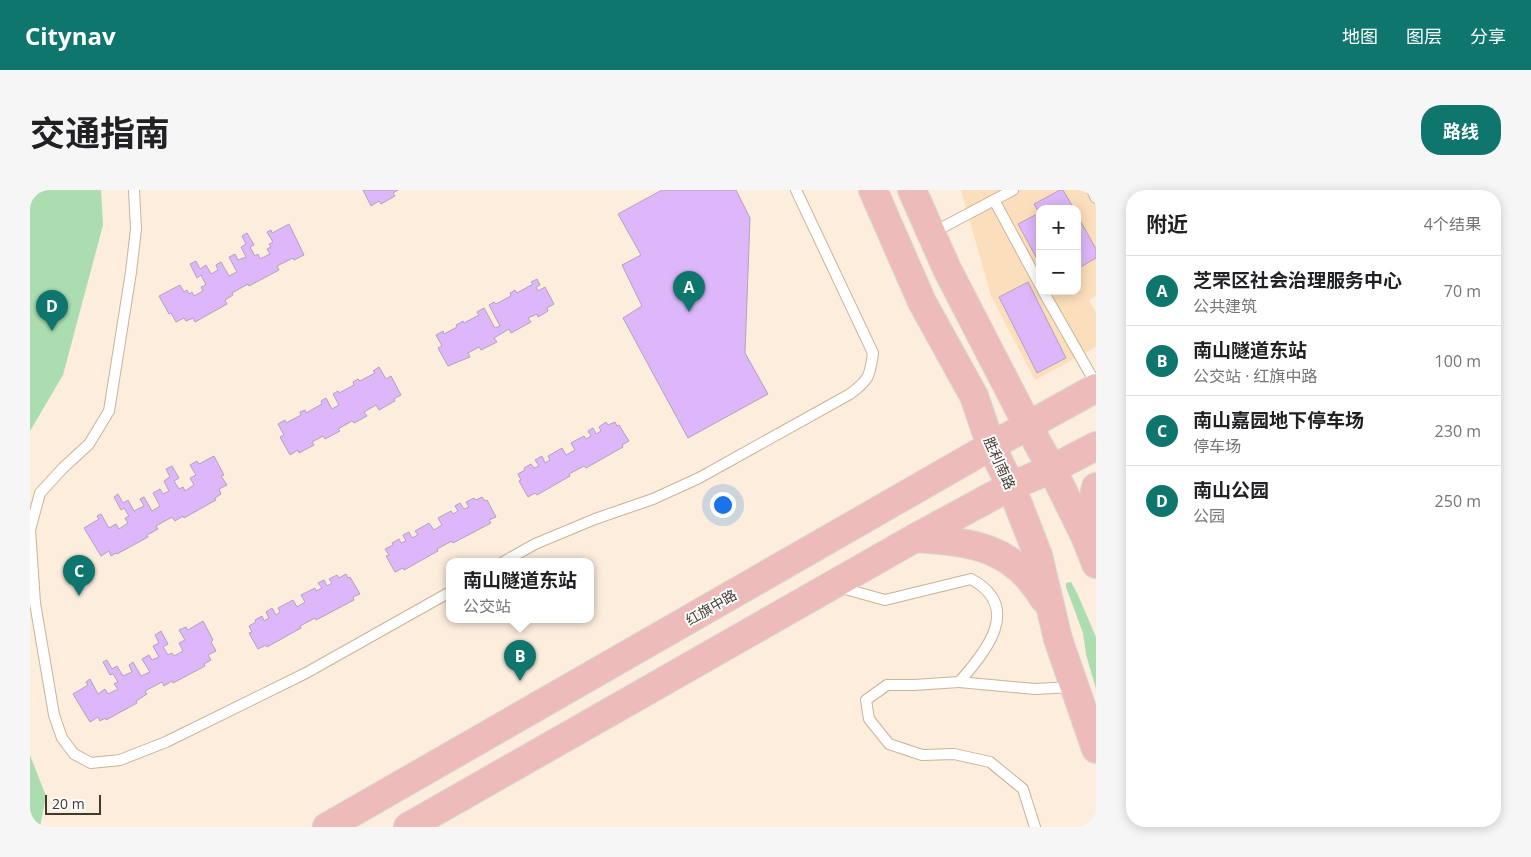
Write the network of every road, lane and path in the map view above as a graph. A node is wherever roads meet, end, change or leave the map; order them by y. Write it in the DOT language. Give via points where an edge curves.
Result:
graph roads {
  1 [pos="134,190"];
  2 [pos="796,190"];
  3 [pos="873,190"];
  4 [pos="912,190"];
  5 [pos="1013,190"];
  6 [pos="1092,190"];
  7 [pos="1096,198"];
  8 [pos="994,200"];
  9 [pos="931,234"];
  10 [pos="1036,278"];
  11 [pos="1045,295"];
  12 [pos="1096,384"];
  13 [pos="1096,388"];
  14 [pos="1028,426"];
  15 [pos="992,446"];
  16 [pos="1096,446"];
  17 [pos="1052,469"];
  18 [pos="1011,486"];
  19 [pos="1096,487"];
  20 [pos="915,538"];
  21 [pos="510,558"];
  22 [pos="1096,564"];
  23 [pos="830,585"];
  24 [pos="446,594"];
  25 [pos="1050,610"];
  26 [pos="958,682"];
  27 [pos="1074,687"];
  28 [pos="1096,749"];
  29 [pos="327,827"];
  30 [pos="408,827"];
  31 [pos="1035,827"];
  1 -- 24 [label="lane" via="136,230 108,411 89,444 40,493 30,530 35,603 54,716 62,738 74,754 91,763 120,760 166,742 306,673"];
  2 -- 21 [label="lane" via="873,353 866,383 699,478 535,544"];
  3 -- 15 [label="main road, 胜利南路" via="922,302 974,396"];
  4 -- 9 [label="main road"];
  5 -- 8 [label="lane"];
  6 -- 7 [label="lane"];
  8 -- 9 [label="lane"];
  8 -- 10 [label="lane"];
  9 -- 14 [label="main road"];
  11 -- 12 [label="lane"];
  13 -- 14 [label="main road, 红旗中路"];
  14 -- 15 [label="main road, 红旗中路"];
  14 -- 17 [label="main road"];
  15 -- 18 [label="main road, 胜利南路"];
  15 -- 29 [label="main road, 红旗中路"];
  16 -- 17 [label="main road"];
  17 -- 18 [label="main road"];
  17 -- 22 [label="main road"];
  18 -- 20 [label="main road"];
  18 -- 25 [label="main road, 胜利南路" via="1038,555"];
  19 -- 22 [label="main road" via="1089,516"];
  20 -- 23 [label="main road"];
  20 -- 25 [label="main road" via="955,541 992,551 1026,574"];
  23 -- 26 [label="lane" via="885,600 971,579 980,584 994,600 999,616 990,643"];
  23 -- 30 [label="main road"];
  25 -- 27 [label="main road, 胜利南路"];
  26 -- 27 [label="lane" via="1035,689"];
  26 -- 31 [label="lane" via="887,685 866,700 869,719 888,744 922,755 954,754 990,762 1023,789"];
  27 -- 28 [label="main road, 胜利南路"];
}
